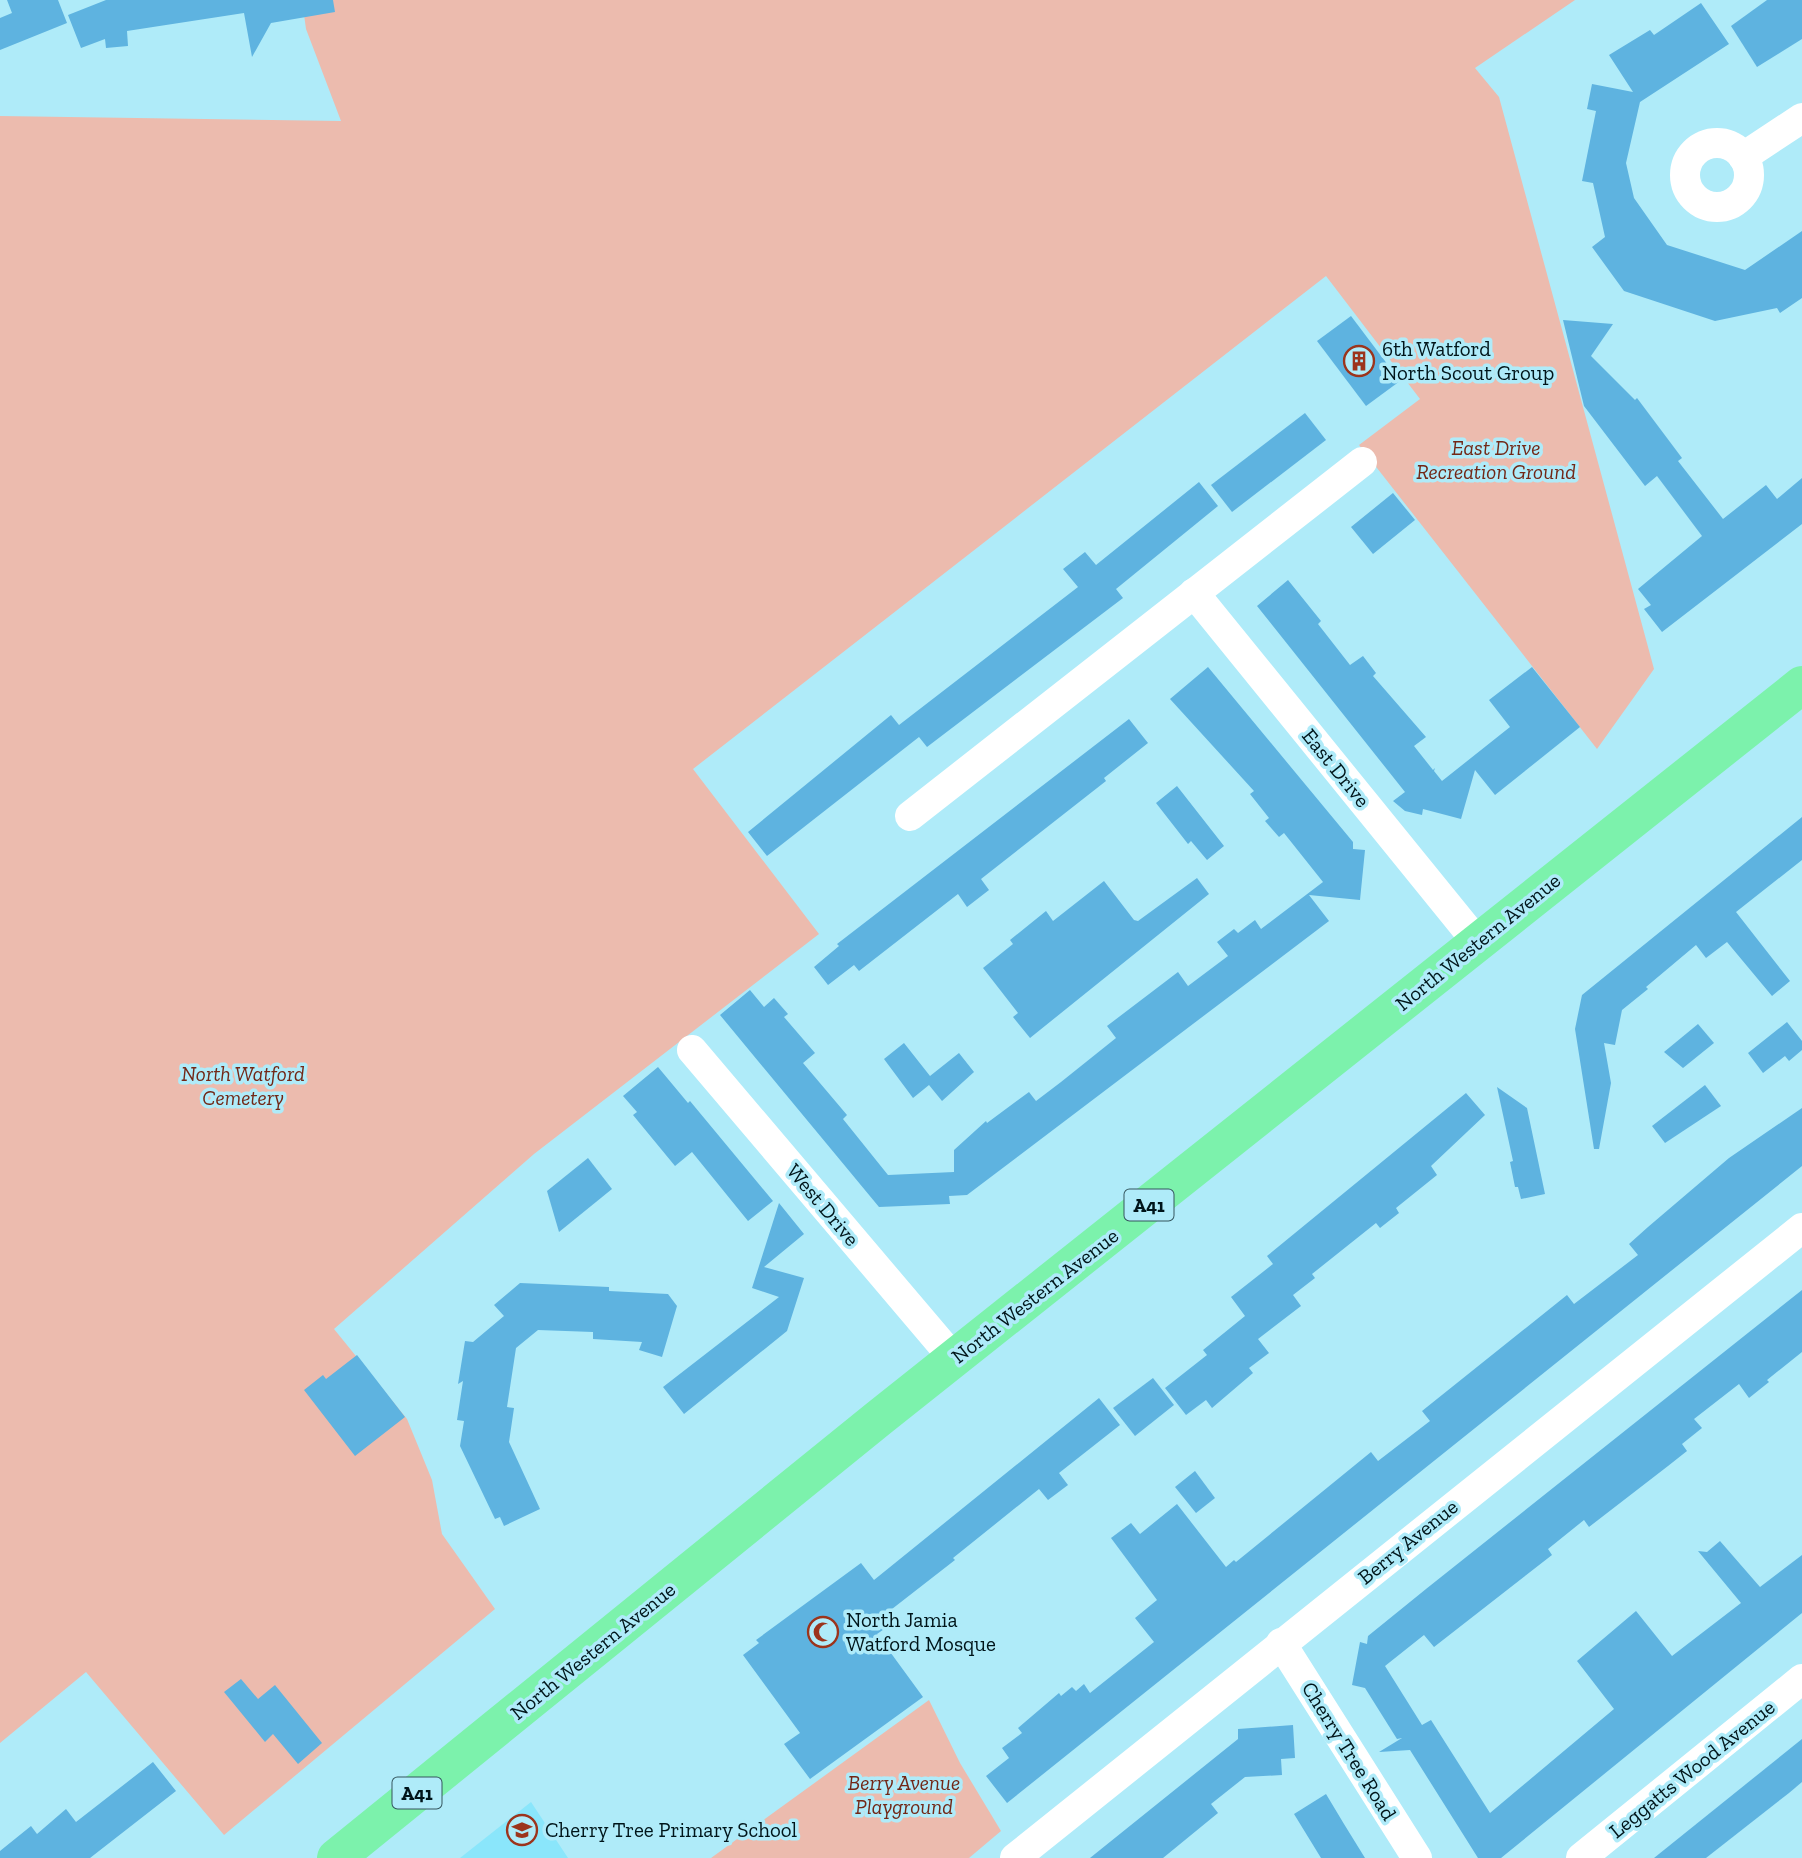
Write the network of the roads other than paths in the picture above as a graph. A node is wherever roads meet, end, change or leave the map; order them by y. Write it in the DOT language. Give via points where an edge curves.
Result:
graph roads {
  1 [pos="1802,118"];
  2 [pos="1743,157"];
  3 [pos="1362,462"];
  4 [pos="1195,593"];
  5 [pos="1802,685"];
  6 [pos="909,816"];
  7 [pos="1478,943"];
  8 [pos="692,1050"];
  9 [pos="1802,1228"];
  10 [pos="955,1360"];
  11 [pos="1281,1643"];
  12 [pos="1802,1679"];
  13 [pos="337,1858"];
  14 [pos="1015,1858"];
  15 [pos="1417,1858"];
  16 [pos="1581,1858"];
  1 -- 2 [label="street"];
  3 -- 4 [label="street"];
  4 -- 6 [label="street"];
  4 -- 7 [label="street, East Drive"];
  5 -- 7 [label="highway, North Western Avenue / A41"];
  7 -- 10 [label="highway, North Western Avenue / A41"];
  8 -- 10 [label="street, West Drive"];
  9 -- 11 [label="street, Berry Avenue"];
  10 -- 13 [label="highway, North Western Avenue / A41"];
  11 -- 14 [label="street, Berry Avenue"];
  11 -- 15 [label="street, Cherry Tree Road"];
  12 -- 16 [label="street, Leggatts Wood Avenue"];
}
